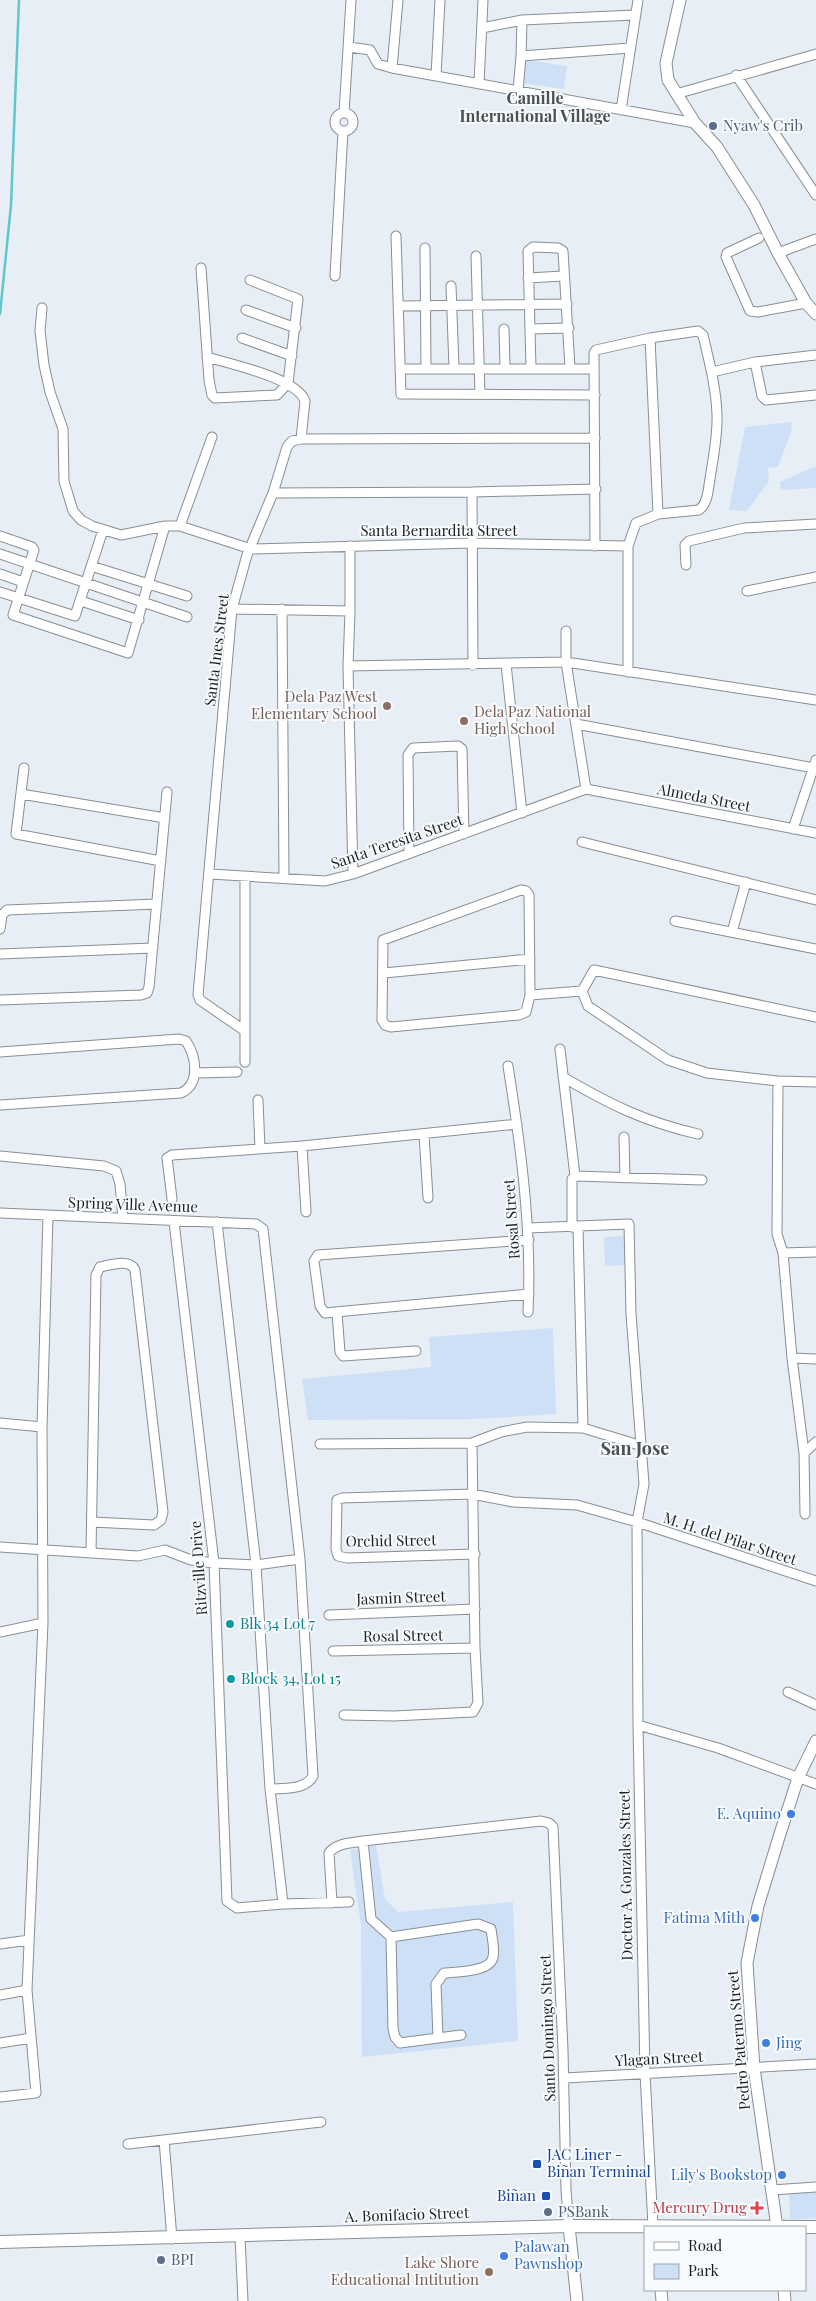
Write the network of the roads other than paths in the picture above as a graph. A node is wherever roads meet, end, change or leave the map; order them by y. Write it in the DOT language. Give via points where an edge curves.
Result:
graph roads {
  1 [pos="351,0"];
  2 [pos="398,0"];
  3 [pos="440,0"];
  4 [pos="483,0"];
  5 [pos="638,0"];
  6 [pos="680,0"];
  7 [pos="635,16"];
  8 [pos="522,20"];
  9 [pos="482,28"];
  10 [pos="349,47"];
  11 [pos="630,48"];
  12 [pos="521,56"];
  13 [pos="815,57"];
  14 [pos="392,68"];
  15 [pos="436,76"];
  16 [pos="736,76"];
  17 [pos="479,84"];
  18 [pos="518,91"];
  19 [pos="676,94"];
  20 [pos="621,110"];
  21 [pos="695,123"];
  22 [pos="816,195"];
  23 [pos="396,236"];
  24 [pos="759,238"];
  25 [pos="816,239"];
  26 [pos="424,248"];
  27 [pos="778,253"];
  28 [pos="476,256"];
  29 [pos="201,268"];
  30 [pos="336,276"];
  31 [pos="564,276"];
  32 [pos="528,278"];
  33 [pos="250,280"];
  34 [pos="451,286"];
  35 [pos="806,303"];
  36 [pos="529,304"];
  37 [pos="567,304"];
  38 [pos="425,305"];
  39 [pos="452,305"];
  40 [pos="477,305"];
  41 [pos="398,306"];
  42 [pos="42,308"];
  43 [pos="246,310"];
  44 [pos="816,314"];
  45 [pos="296,328"];
  46 [pos="569,328"];
  47 [pos="504,329"];
  48 [pos="530,329"];
  49 [pos="242,338"];
  50 [pos="650,338"];
  51 [pos="816,355"];
  52 [pos="292,356"];
  53 [pos="207,357"];
  54 [pos="755,362"];
  55 [pos="479,367"];
  56 [pos="505,367"];
  57 [pos="426,368"];
  58 [pos="454,368"];
  59 [pos="531,368"];
  60 [pos="570,368"];
  61 [pos="400,369"];
  62 [pos="594,369"];
  63 [pos="712,372"];
  64 [pos="288,383"];
  65 [pos="480,394"];
  66 [pos="595,395"];
  67 [pos="816,395"];
  68 [pos="212,437"];
  69 [pos="595,438"];
  70 [pos="300,439"];
  71 [pos="596,489"];
  72 [pos="472,492"];
  73 [pos="273,494"];
  74 [pos="658,514"];
  75 [pos="816,524"];
  76 [pos="165,526"];
  77 [pos="180,526"];
  78 [pos="104,530"];
  79 [pos="0,536"];
  80 [pos="472,543"];
  81 [pos="350,546"];
  82 [pos="595,546"];
  83 [pos="628,546"];
  84 [pos="250,549"];
  85 [pos="0,554"];
  86 [pos="30,564"];
  87 [pos="686,565"];
  88 [pos="91,566"];
  89 [pos="0,574"];
  90 [pos="816,577"];
  91 [pos="23,582"];
  92 [pos="86,584"];
  93 [pos="150,584"];
  94 [pos="747,591"];
  95 [pos="0,592"];
  96 [pos="187,596"];
  97 [pos="18,598"];
  98 [pos="81,601"];
  99 [pos="144,602"];
  100 [pos="232,609"];
  101 [pos="282,609"];
  102 [pos="350,611"];
  103 [pos="187,617"];
  104 [pos="139,620"];
  105 [pos="566,631"];
  106 [pos="566,662"];
  107 [pos="506,664"];
  108 [pos="473,665"];
  109 [pos="348,666"];
  110 [pos="628,672"];
  111 [pos="816,700"];
  112 [pos="576,724"];
  113 [pos="815,764"];
  114 [pos="24,768"];
  115 [pos="586,789"];
  116 [pos="167,792"];
  117 [pos="21,794"];
  118 [pos="522,813"];
  119 [pos="165,818"];
  120 [pos="793,829"];
  121 [pos="816,833"];
  122 [pos="464,834"];
  123 [pos="582,842"];
  124 [pos="409,853"];
  125 [pos="161,861"];
  126 [pos="210,874"];
  127 [pos="353,874"];
  128 [pos="245,877"];
  129 [pos="284,878"];
  130 [pos="746,882"];
  131 [pos="816,900"];
  132 [pos="157,904"];
  133 [pos="675,920"];
  134 [pos="0,929"];
  135 [pos="732,932"];
  136 [pos="152,948"];
  137 [pos="816,949"];
  138 [pos="0,954"];
  139 [pos="530,959"];
  140 [pos="384,972"];
  141 [pos="582,991"];
  142 [pos="530,994"];
  143 [pos="0,1000"];
  144 [pos="816,1016"];
  145 [pos="245,1032"];
  146 [pos="560,1049"];
  147 [pos="0,1052"];
  148 [pos="245,1062"];
  149 [pos="508,1066"];
  150 [pos="237,1072"];
  151 [pos="195,1073"];
  152 [pos="563,1077"];
  153 [pos="778,1081"];
  154 [pos="816,1082"];
  155 [pos="258,1100"];
  156 [pos="0,1105"];
  157 [pos="517,1124"];
  158 [pos="424,1134"];
  159 [pos="698,1134"];
  160 [pos="624,1137"];
  161 [pos="302,1146"];
  162 [pos="260,1149"];
  163 [pos="0,1156"];
  164 [pos="575,1176"];
  165 [pos="625,1178"];
  166 [pos="702,1180"];
  167 [pos="428,1198"];
  168 [pos="172,1199"];
  169 [pos="306,1212"];
  170 [pos="0,1213"];
  171 [pos="48,1216"];
  172 [pos="123,1218"];
  173 [pos="174,1222"];
  174 [pos="217,1222"];
  175 [pos="575,1227"];
  176 [pos="528,1228"];
  177 [pos="529,1240"];
  178 [pos="816,1252"];
  179 [pos="783,1253"];
  180 [pos="529,1294"];
  181 [pos="528,1312"];
  182 [pos="337,1313"];
  183 [pos="416,1351"];
  184 [pos="792,1358"];
  185 [pos="816,1359"];
  186 [pos="0,1423"];
  187 [pos="42,1427"];
  188 [pos="583,1428"];
  189 [pos="816,1442"];
  190 [pos="472,1443"];
  191 [pos="320,1444"];
  192 [pos="642,1446"];
  193 [pos="804,1453"];
  194 [pos="472,1494"];
  195 [pos="342,1498"];
  196 [pos="806,1514"];
  197 [pos="92,1522"];
  198 [pos="636,1522"];
  199 [pos="0,1547"];
  200 [pos="41,1550"];
  201 [pos="91,1552"];
  202 [pos="475,1554"];
  203 [pos="300,1559"];
  204 [pos="214,1563"];
  205 [pos="256,1565"];
  206 [pos="816,1581"];
  207 [pos="475,1609"];
  208 [pos="329,1615"];
  209 [pos="43,1623"];
  210 [pos="0,1632"];
  211 [pos="475,1648"];
  212 [pos="333,1651"];
  213 [pos="788,1692"];
  214 [pos="816,1705"];
  215 [pos="344,1715"];
  216 [pos="638,1725"];
  217 [pos="816,1741"];
  218 [pos="798,1778"];
  219 [pos="816,1784"];
  220 [pos="270,1789"];
  221 [pos="362,1841"];
  222 [pos="348,1902"];
  223 [pos="332,1903"];
  224 [pos="283,1904"];
  225 [pos="391,1938"];
  226 [pos="29,1940"];
  227 [pos="0,1944"];
  228 [pos="27,1990"];
  229 [pos="0,1995"];
  230 [pos="461,2035"];
  231 [pos="32,2038"];
  232 [pos="438,2038"];
  233 [pos="0,2043"];
  234 [pos="816,2064"];
  235 [pos="754,2068"];
  236 [pos="645,2073"];
  237 [pos="564,2078"];
  238 [pos="0,2097"];
  239 [pos="321,2122"];
  240 [pos="164,2140"];
  241 [pos="128,2144"];
  242 [pos="816,2187"];
  243 [pos="772,2190"];
  244 [pos="569,2226"];
  245 [pos="653,2226"];
  246 [pos="777,2226"];
  247 [pos="644,2227"];
  248 [pos="240,2237"];
  249 [pos="172,2239"];
  250 [pos="0,2242"];
  251 [pos="243,2301"];
  252 [pos="577,2301"];
  1 -- 10 [label="street"];
  2 -- 14 [label="street"];
  3 -- 15 [label="street"];
  4 -- 9 [label="street"];
  5 -- 7 [label="street"];
  6 -- 19 [label="street" via="666,63 668,80"];
  7 -- 8 [label="street"];
  7 -- 11 [label="street"];
  8 -- 9 [label="street"];
  8 -- 12 [label="street"];
  9 -- 17 [label="street"];
  10 -- 14 [label="street" via="370,50 378,64"];
  10 -- 30 [label="street" via="344,114 335,122 343,131"];
  11 -- 12 [label="street"];
  11 -- 20 [label="street"];
  12 -- 18 [label="street"];
  13 -- 16 [label="street"];
  14 -- 15 [label="street"];
  15 -- 17 [label="street"];
  16 -- 19 [label="street"];
  16 -- 22 [label="street"];
  17 -- 18 [label="street"];
  18 -- 20 [label="street"];
  19 -- 21 [label="street"];
  20 -- 21 [label="street"];
  21 -- 27 [label="street" via="717,147 754,205"];
  23 -- 41 [label="street"];
  24 -- 35 [label="street" via="727,252 726,257 750,310 758,312"];
  25 -- 27 [label="street"];
  26 -- 38 [label="street"];
  27 -- 35 [label="street"];
  28 -- 40 [label="street"];
  29 -- 53 [label="street"];
  31 -- 32 [label="street"];
  31 -- 32 [label="street" via="561,249 533,247 528,251"];
  31 -- 37 [label="street"];
  32 -- 36 [label="street"];
  33 -- 45 [label="street" via="298,299"];
  34 -- 39 [label="street"];
  35 -- 44 [label="street"];
  36 -- 37 [label="street"];
  36 -- 40 [label="street"];
  36 -- 48 [label="street"];
  37 -- 46 [label="street"];
  38 -- 39 [label="street"];
  38 -- 41 [label="street"];
  38 -- 57 [label="street"];
  39 -- 40 [label="street"];
  39 -- 58 [label="street"];
  40 -- 55 [label="street"];
  41 -- 61 [label="street"];
  42 -- 78 [label="street, Santa Bernardita Street" via="40,331 44,365 63,429 64,481 73,511 81,520"];
  43 -- 45 [label="street"];
  45 -- 52 [label="street"];
  46 -- 48 [label="street"];
  46 -- 60 [label="street"];
  47 -- 56 [label="street"];
  48 -- 59 [label="street"];
  49 -- 52 [label="street"];
  50 -- 62 [label="street" via="596,350"];
  50 -- 63 [label="street" via="698,331 703,335"];
  50 -- 74 [label="street"];
  51 -- 54 [label="street"];
  52 -- 64 [label="street"];
  53 -- 64 [label="street"];
  53 -- 64 [label="street" via="210,388 216,398 277,395"];
  54 -- 63 [label="street"];
  54 -- 67 [label="street" via="762,396 766,400"];
  55 -- 56 [label="street"];
  55 -- 58 [label="street"];
  55 -- 65 [label="street"];
  56 -- 59 [label="street"];
  57 -- 58 [label="street"];
  57 -- 61 [label="street"];
  59 -- 60 [label="street"];
  60 -- 62 [label="street"];
  61 -- 65 [label="street" via="402,394"];
  62 -- 66 [label="street"];
  63 -- 74 [label="street" via="717,414 704,506 699,510"];
  64 -- 70 [label="street" via="305,401"];
  65 -- 66 [label="street"];
  66 -- 69 [label="street"];
  68 -- 77 [label="street"];
  69 -- 70 [label="street"];
  69 -- 71 [label="street"];
  70 -- 73 [label="street, Santa Ines Street" via="287,447"];
  71 -- 72 [label="street"];
  71 -- 82 [label="street"];
  72 -- 73 [label="street"];
  72 -- 80 [label="street"];
  73 -- 84 [label="street, Santa Ines Street"];
  74 -- 83 [label="street" via="636,523"];
  75 -- 87 [label="street" via="744,528 689,540 684,551"];
  76 -- 77 [label="street, Santa Bernardita Street"];
  76 -- 78 [label="street, Santa Bernardita Street" via="121,535"];
  76 -- 93 [label="street"];
  77 -- 84 [label="street, Santa Bernardita Street"];
  78 -- 88 [label="street"];
  79 -- 86 [label="street" via="34,548"];
  80 -- 81 [label="street, Santa Bernardita Street"];
  80 -- 82 [label="street, Santa Bernardita Street"];
  80 -- 108 [label="street"];
  81 -- 84 [label="street, Santa Bernardita Street"];
  81 -- 102 [label="street"];
  82 -- 83 [label="street, Santa Bernardita Street"];
  83 -- 110 [label="street"];
  84 -- 100 [label="street, Santa Ines Street"];
  85 -- 86 [label="street"];
  86 -- 91 [label="street"];
  86 -- 92 [label="street"];
  88 -- 92 [label="street"];
  88 -- 93 [label="street"];
  89 -- 91 [label="street"];
  90 -- 94 [label="street"];
  91 -- 97 [label="street"];
  92 -- 98 [label="street"];
  92 -- 99 [label="street"];
  93 -- 96 [label="street"];
  93 -- 99 [label="street"];
  95 -- 97 [label="street"];
  97 -- 98 [label="street" via="73,616"];
  97 -- 104 [label="street" via="12,615 128,653"];
  98 -- 104 [label="street"];
  99 -- 103 [label="street"];
  99 -- 104 [label="street"];
  100 -- 101 [label="street"];
  100 -- 126 [label="street, Santa Ines Street"];
  101 -- 102 [label="street"];
  101 -- 129 [label="street"];
  102 -- 109 [label="street"];
  105 -- 106 [label="street"];
  106 -- 107 [label="street"];
  106 -- 110 [label="street"];
  106 -- 112 [label="street"];
  107 -- 108 [label="street"];
  107 -- 118 [label="street"];
  108 -- 109 [label="street"];
  109 -- 127 [label="street"];
  110 -- 111 [label="street"];
  112 -- 113 [label="street"];
  112 -- 115 [label="street"];
  113 -- 120 [label="street"];
  114 -- 117 [label="street"];
  115 -- 118 [label="street, Santa Teresita Street"];
  115 -- 120 [label="street, Almeda Street"];
  116 -- 119 [label="street"];
  117 -- 119 [label="street"];
  117 -- 125 [label="street" via="16,834"];
  118 -- 122 [label="street, Santa Teresita Street"];
  119 -- 125 [label="street"];
  120 -- 121 [label="street, Almeda Street"];
  122 -- 124 [label="street, Santa Teresita Street"];
  122 -- 124 [label="street" via="462,749 458,746 413,748 408,755"];
  123 -- 130 [label="street"];
  124 -- 127 [label="street, Santa Teresita Street"];
  125 -- 132 [label="street"];
  126 -- 128 [label="street, Santa Teresita Street"];
  126 -- 145 [label="street, Santa Ines Street" via="198,994 200,1000"];
  127 -- 129 [label="street, Santa Teresita Street" via="326,881"];
  128 -- 129 [label="street, Santa Teresita Street"];
  128 -- 145 [label="street"];
  130 -- 131 [label="street"];
  130 -- 135 [label="street"];
  132 -- 134 [label="street" via="7,910 2,914"];
  132 -- 136 [label="street"];
  133 -- 135 [label="street"];
  135 -- 137 [label="street"];
  136 -- 138 [label="street"];
  136 -- 143 [label="street" via="149,988 141,995"];
  139 -- 140 [label="street"];
  139 -- 140 [label="street" via="528,895 521,890 383,940"];
  139 -- 142 [label="street"];
  140 -- 142 [label="street" via="382,1020 391,1027 519,1016 526,1012"];
  141 -- 142 [label="street"];
  141 -- 144 [label="street" via="594,970"];
  141 -- 153 [label="street" via="588,1006 668,1060 707,1073"];
  145 -- 148 [label="street"];
  146 -- 152 [label="street"];
  147 -- 151 [label="street" via="179,1038 190,1046"];
  149 -- 157 [label="street, Rosal Street"];
  150 -- 151 [label="street"];
  151 -- 156 [label="street" via="194,1083 181,1093"];
  152 -- 159 [label="street" via="635,1116"];
  152 -- 164 [label="street"];
  153 -- 154 [label="street"];
  153 -- 179 [label="street" via="777,1234"];
  155 -- 162 [label="street"];
  157 -- 158 [label="street"];
  157 -- 176 [label="street, Rosal Street"];
  158 -- 161 [label="street"];
  158 -- 167 [label="street"];
  160 -- 165 [label="street"];
  161 -- 162 [label="street"];
  161 -- 169 [label="street"];
  162 -- 168 [label="street" via="168,1156"];
  163 -- 172 [label="street" via="104,1166 116,1172"];
  164 -- 165 [label="street"];
  164 -- 175 [label="street" via="572,1179"];
  165 -- 166 [label="street"];
  170 -- 171 [label="street, Spring Ville Avenue"];
  171 -- 172 [label="street, Spring Ville Avenue"];
  171 -- 187 [label="street"];
  172 -- 173 [label="street, Spring Ville Avenue"];
  173 -- 174 [label="street, Spring Ville Avenue"];
  173 -- 204 [label="street, Ritzville Drive"];
  174 -- 203 [label="street, Spring Ville Avenue" via="256,1224 263,1229"];
  174 -- 205 [label="street"];
  175 -- 176 [label="street"];
  175 -- 188 [label="street"];
  175 -- 192 [label="street, Doctor A. Gonzales Street" via="629,1224 631,1314"];
  176 -- 177 [label="street, Rosal Street"];
  177 -- 180 [label="street, Rosal Street"];
  177 -- 182 [label="street" via="318,1255 314,1261 320,1306 326,1313"];
  178 -- 179 [label="street"];
  179 -- 184 [label="street"];
  180 -- 181 [label="street, Rosal Street"];
  180 -- 182 [label="street"];
  182 -- 183 [label="street" via="343,1356"];
  184 -- 185 [label="street"];
  184 -- 193 [label="street"];
  186 -- 187 [label="street"];
  187 -- 200 [label="street"];
  188 -- 190 [label="street" via="527,1428 501,1432"];
  188 -- 192 [label="street"];
  189 -- 193 [label="street"];
  190 -- 191 [label="street"];
  190 -- 194 [label="street"];
  192 -- 198 [label="street, Doctor A. Gonzales Street" via="644,1484"];
  193 -- 196 [label="street"];
  194 -- 195 [label="street, M. H. del Pilar Street"];
  194 -- 198 [label="street, M. H. del Pilar Street" via="513,1502 577,1505"];
  194 -- 202 [label="street"];
  195 -- 202 [label="street, Orchid Street" via="337,1500 336,1508 338,1556"];
  197 -- 197 [label="street" via="96,1275 100,1267 128,1263 135,1270 161,1520 154,1525"];
  197 -- 201 [label="street"];
  198 -- 206 [label="street, M. H. del Pilar Street"];
  198 -- 216 [label="street, Doctor A. Gonzales Street"];
  199 -- 200 [label="street"];
  200 -- 201 [label="street"];
  200 -- 209 [label="street"];
  201 -- 204 [label="street" via="138,1556 165,1550 191,1560"];
  202 -- 207 [label="street"];
  203 -- 205 [label="street"];
  203 -- 220 [label="street" via="312,1776 304,1786"];
  204 -- 205 [label="street"];
  204 -- 224 [label="street, Ritzville Drive" via="227,1901 237,1908"];
  205 -- 220 [label="street"];
  207 -- 208 [label="street, Jasmin Street"];
  207 -- 211 [label="street"];
  209 -- 210 [label="street"];
  209 -- 226 [label="street"];
  211 -- 212 [label="street, Rosal Street"];
  211 -- 215 [label="street" via="478,1703 472,1712"];
  213 -- 214 [label="street"];
  216 -- 218 [label="street" via="718,1748"];
  216 -- 236 [label="street, Doctor A. Gonzales Street"];
  217 -- 218 [label="street, Pedro Paterno Street"];
  218 -- 219 [label="street"];
  218 -- 235 [label="street, Pedro Paterno Street" via="758,1906 747,1963"];
  220 -- 224 [label="street"];
  221 -- 223 [label="street" via="340,1845 329,1853"];
  221 -- 225 [label="street" via="372,1919"];
  221 -- 237 [label="street, Santo Domingo Street" via="541,1821 553,1827"];
  222 -- 223 [label="street"];
  223 -- 224 [label="street"];
  225 -- 232 [label="street" via="395,2037 400,2043"];
  225 -- 232 [label="street" via="478,1924 491,1930 494,1958 490,1963 484,1968 444,1973 438,1978"];
  226 -- 227 [label="street"];
  226 -- 228 [label="street"];
  228 -- 229 [label="street"];
  228 -- 231 [label="street"];
  230 -- 232 [label="street"];
  231 -- 233 [label="street"];
  231 -- 238 [label="street" via="36,2093"];
  234 -- 235 [label="street, Ylagan Street"];
  235 -- 236 [label="street, Ylagan Street"];
  235 -- 243 [label="street, Pedro Paterno Street"];
  236 -- 237 [label="street, Ylagan Street"];
  236 -- 245 [label="street, Doctor A. Gonzales Street"];
  237 -- 244 [label="street, Santo Domingo Street"];
  239 -- 240 [label="street"];
  240 -- 241 [label="street"];
  240 -- 249 [label="street"];
  242 -- 243 [label="street"];
  243 -- 246 [label="street, Pedro Paterno Street"];
  244 -- 247 [label="main road, A. Bonifacio Street"];
  244 -- 248 [label="main road, A. Bonifacio Street"];
  244 -- 252 [label="street"];
  248 -- 249 [label="main road, A. Bonifacio Street"];
  248 -- 251 [label="street"];
  249 -- 250 [label="main road, A. Bonifacio Street"];
}
